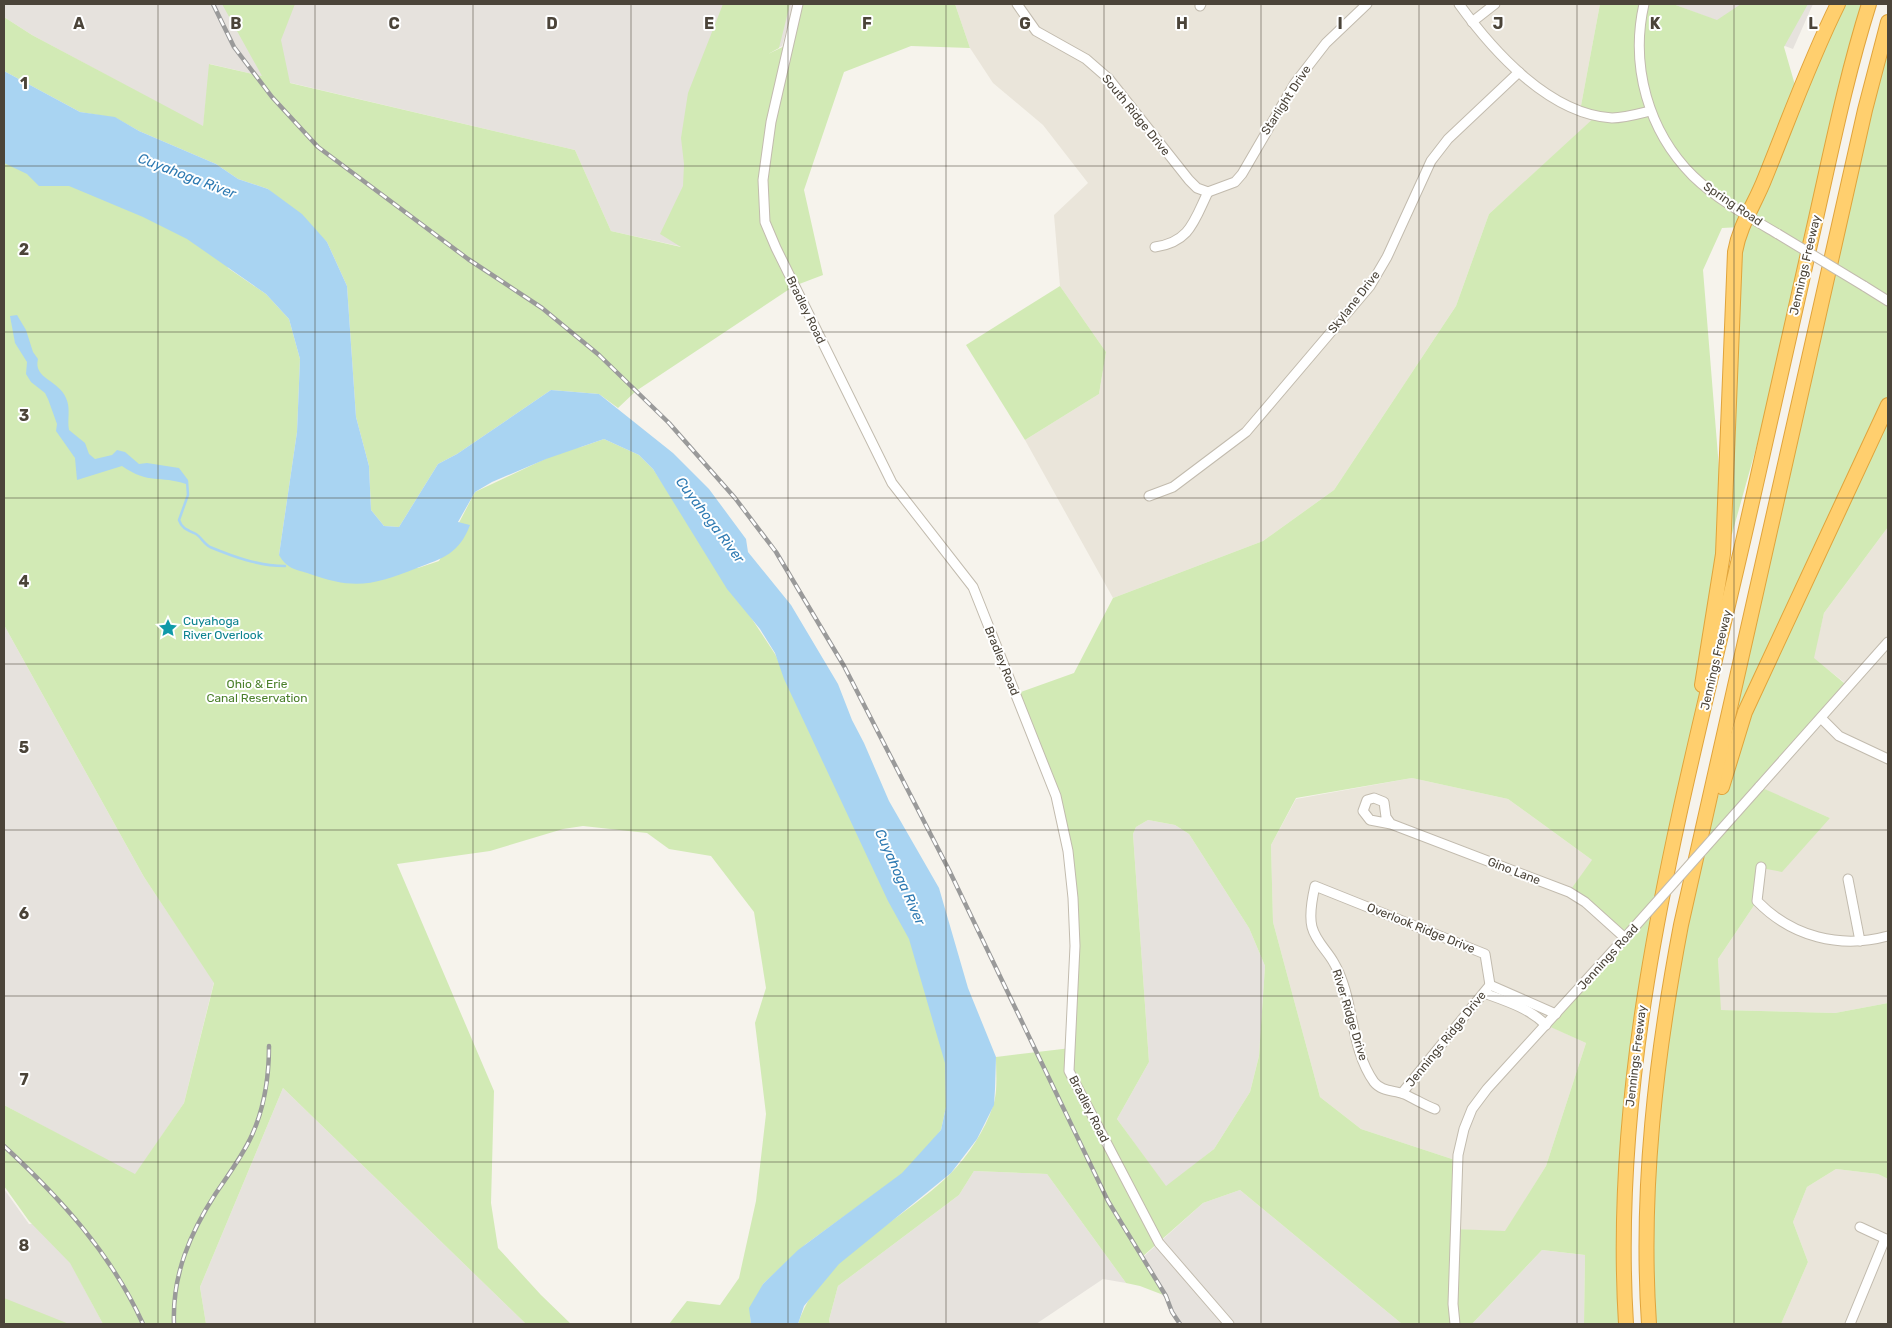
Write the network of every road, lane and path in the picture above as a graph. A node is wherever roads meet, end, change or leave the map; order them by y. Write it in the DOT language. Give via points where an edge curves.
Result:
graph roads {
  1 [pos="798,4"];
  2 [pos="1017,4"];
  3 [pos="1459,4"];
  4 [pos="1495,4"];
  5 [pos="1644,4"];
  6 [pos="1838,4"];
  7 [pos="1869,4"];
  8 [pos="1363,5"];
  9 [pos="1472,22"];
  10 [pos="1888,22"];
  11 [pos="1518,72"];
  12 [pos="1650,111"];
  13 [pos="1208,192"];
  14 [pos="1746,215"];
  15 [pos="1156,247"];
  16 [pos="1888,301"];
  17 [pos="1888,405"];
  18 [pos="1149,496"];
  19 [pos="1888,642"];
  20 [pos="1821,718"];
  21 [pos="1697,736"];
  22 [pos="1888,760"];
  23 [pos="1390,824"];
  24 [pos="1761,867"];
  25 [pos="1695,869"];
  26 [pos="1848,879"];
  27 [pos="1315,886"];
  28 [pos="1627,935"];
  29 [pos="1888,936"];
  30 [pos="1860,942"];
  31 [pos="1490,984"];
  32 [pos="1484,992"];
  33 [pos="1556,1014"];
  34 [pos="1546,1025"];
  35 [pos="1402,1093"];
  36 [pos="1435,1110"];
  37 [pos="1860,1227"];
  38 [pos="1886,1240"];
  39 [pos="1229,1324"];
  40 [pos="1455,1324"];
  41 [pos="1626,1324"];
  42 [pos="1650,1324"];
  43 [pos="1850,1324"];
  1 -- 39 [label="street, Bradley Road" via="771,122 763,180 765,222 892,483 973,587 1056,796 1068,851 1074,898 1075,946 1069,1071 1159,1243"];
  2 -- 13 [label="street, South Ridge Drive" via="1036,31 1086,60 1109,79 1189,180"];
  3 -- 9 [label="street"];
  4 -- 9 [label="street"];
  5 -- 12 [label="street, Spring Road" via="1639,59"];
  6 -- 14 [label="highway" via="1815,50 1762,187"];
  7 -- 21 [label="highway, Jennings Freeway" via="1836,129"];
  8 -- 13 [label="street, Starlight Drive" via="1326,43 1295,83 1242,174 1235,182"];
  9 -- 11 [label="street"];
  10 -- 25 [label="highway, Jennings Freeway" via="1865,110"];
  11 -- 12 [label="street" via="1545,92 1580,111 1614,118"];
  11 -- 18 [label="street, Skylane Drive" via="1448,139 1431,161 1387,257 1370,286 1246,432 1173,487"];
  12 -- 14 [label="street, Spring Road" via="1672,150 1693,176"];
  13 -- 15 [label="street" via="1188,233 1178,241"];
  14 -- 16 [label="street, Spring Road, bridge"];
  14 -- 21 [label="highway" via="1738,232 1735,252 1723,554 1705,657"];
  17 -- 25 [label="highway" via="1746,712"];
  19 -- 20 [label="street, Jennings Road"];
  20 -- 22 [label="street" via="1839,736"];
  20 -- 28 [label="street, Jennings Road, bridge"];
  21 -- 41 [label="highway, Jennings Freeway" via="1651,951 1633,1076 1624,1195"];
  23 -- 28 [label="street, Gino Lane" via="1569,892"];
  24 -- 30 [label="street" via="1757,901 1772,917 1828,941"];
  25 -- 42 [label="highway, Jennings Freeway" via="1681,924 1655,1082 1648,1201"];
  26 -- 30 [label="street"];
  27 -- 31 [label="street, Overlook Ridge Drive" via="1485,954"];
  27 -- 35 [label="street, River Ridge Drive" via="1312,926 1319,945 1334,962 1340,977 1360,1055 1374,1083 1391,1093"];
  28 -- 33 [label="street, Jennings Road"];
  29 -- 30 [label="street"];
  31 -- 32 [label="street, Jennings Ridge Drive"];
  31 -- 33 [label="street"];
  32 -- 34 [label="street" via="1526,1009"];
  32 -- 35 [label="street, Jennings Ridge Drive"];
  33 -- 34 [label="street, Jennings Road"];
  34 -- 40 [label="street, Jennings Road" via="1487,1088 1472,1109 1464,1129 1458,1155"];
  35 -- 36 [label="street, River Ridge Drive"];
  37 -- 38 [label="street"];
  38 -- 43 [label="street"];
}
